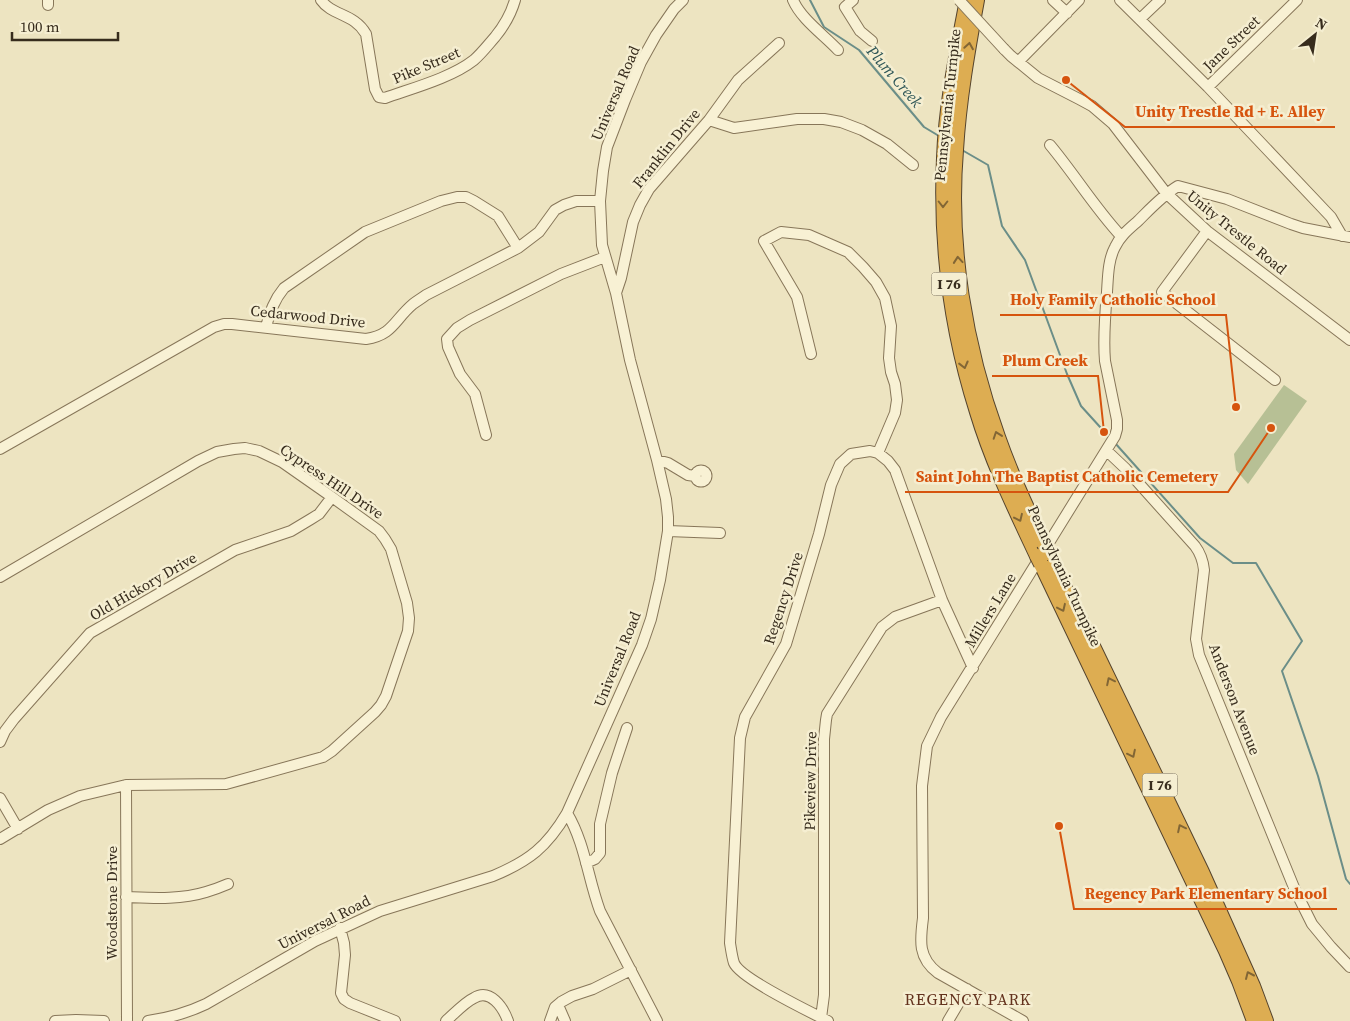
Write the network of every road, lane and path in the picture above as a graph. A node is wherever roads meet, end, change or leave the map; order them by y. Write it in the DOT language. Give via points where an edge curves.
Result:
graph roads {
  1 [pos="321,0"];
  2 [pos="515,0"];
  3 [pos="683,0"];
  4 [pos="793,0"];
  5 [pos="853,0"];
  6 [pos="959,0"];
  7 [pos="967,0"];
  8 [pos="977,0"];
  9 [pos="1053,0"];
  10 [pos="1079,0"];
  11 [pos="1120,0"];
  12 [pos="1160,0"];
  13 [pos="1297,0"];
  14 [pos="1067,13"];
  15 [pos="1140,19"];
  16 [pos="872,41"];
  17 [pos="779,43"];
  18 [pos="838,50"];
  19 [pos="1018,62"];
  20 [pos="1208,87"];
  21 [pos="709,120"];
  22 [pos="1050,145"];
  23 [pos="913,165"];
  24 [pos="1166,193"];
  25 [pos="600,201"];
  26 [pos="1208,231"];
  27 [pos="1121,236"];
  28 [pos="1346,236"];
  29 [pos="518,248"];
  30 [pos="605,257"];
  31 [pos="616,293"];
  32 [pos="266,327"];
  33 [pos="1350,340"];
  34 [pos="811,354"];
  35 [pos="1275,380"];
  36 [pos="486,434"];
  37 [pos="1111,444"];
  38 [pos="0,449"];
  39 [pos="878,454"];
  40 [pos="657,460"];
  41 [pos="695,476"];
  42 [pos="332,497"];
  43 [pos="668,531"];
  44 [pos="720,532"];
  45 [pos="1043,554"];
  46 [pos="0,577"];
  47 [pos="942,600"];
  48 [pos="973,668"];
  49 [pos="627,728"];
  50 [pos="0,742"];
  51 [pos="126,785"];
  52 [pos="0,798"];
  53 [pos="568,813"];
  54 [pos="18,829"];
  55 [pos="0,839"];
  56 [pos="586,863"];
  57 [pos="228,884"];
  58 [pos="126,897"];
  59 [pos="340,928"];
  60 [pos="1350,967"];
  61 [pos="631,970"];
  62 [pos="967,988"];
  63 [pos="558,1005"];
  64 [pos="824,1019"];
  65 [pos="55,1021"];
  66 [pos="104,1021"];
  67 [pos="127,1021"];
  68 [pos="148,1021"];
  69 [pos="395,1021"];
  70 [pos="446,1021"];
  71 [pos="508,1021"];
  72 [pos="550,1021"];
  73 [pos="565,1021"];
  74 [pos="657,1021"];
  75 [pos="948,1021"];
  76 [pos="1023,1021"];
  77 [pos="1254,1021"];
  78 [pos="1266,1021"];
  1 -- 2 [label="street, Pike Street" via="361,26 366,34 375,89 379,97 385,98 433,81 474,60 500,30"];
  3 -- 25 [label="street, Universal Road" via="656,36 625,100 607,147"];
  4 -- 18 [label="street" via="811,25"];
  5 -- 16 [label="street" via="845,7 860,31"];
  6 -- 19 [label="street, Unity Trestle Road, bridge"];
  7 -- 45 [label="highway, Pennsylvania Turnpike / I 76, one-way" via="945,137 943,208 946,265 960,352 977,414 995,466"];
  45 -- 8 [label="highway, Pennsylvania Turnpike / I 76, one-way" via="987,404 973,356 959,274 955,217 956,150"];
  9 -- 14 [label="street"];
  10 -- 14 [label="street"];
  11 -- 15 [label="street"];
  12 -- 15 [label="street"];
  13 -- 20 [label="street, Jane Street"];
  14 -- 19 [label="street"];
  15 -- 20 [label="street"];
  17 -- 21 [label="street, Franklin Drive" via="738,80"];
  19 -- 24 [label="street, Unity Trestle Road" via="1038,78 1092,106 1112,124"];
  20 -- 28 [label="street"];
  21 -- 23 [label="street" via="734,128 797,119 841,122 887,144"];
  21 -- 31 [label="street, Franklin Drive" via="649,189 640,205"];
  22 -- 27 [label="street"];
  24 -- 26 [label="street, Unity Trestle Road"];
  24 -- 27 [label="street"];
  24 -- 28 [label="street" via="1178,186 1186,187 1303,228"];
  25 -- 29 [label="street, Cedarwood Drive" via="576,201 555,210 540,232"];
  25 -- 30 [label="street, Universal Road"];
  26 -- 33 [label="street, Unity Trestle Road"];
  26 -- 35 [label="street" via="1162,292"];
  27 -- 37 [label="street" via="1110,261 1105,318 1105,361 1117,420"];
  29 -- 32 [label="street, Cedarwood Drive" via="426,295 381,336 366,339"];
  29 -- 32 [label="street" via="498,216 474,201 457,197 440,201 365,232 284,288 276,297"];
  30 -- 31 [label="street, Universal Road"];
  30 -- 36 [label="street" via="561,274 470,320 447,340 460,374 475,394"];
  31 -- 40 [label="street, Universal Road"];
  32 -- 38 [label="street, Cedarwood Drive" via="224,324 214,327"];
  34 -- 39 [label="street" via="797,297 764,241 781,232 809,235 848,252 876,282 884,298 891,326 890,372 897,400"];
  37 -- 48 [label="street, Millers Lane"];
  37 -- 60 [label="street, Anderson Avenue" via="1132,476 1200,554 1204,570 1196,639 1199,656 1295,890 1312,924"];
  39 -- 47 [label="street" via="895,470"];
  39 -- 64 [label="street, Regency Drive" via="870,451 851,454 840,464 831,485 786,644 746,717 740,738 730,943 734,964 767,989"];
  40 -- 41 [label="street"];
  40 -- 43 [label="street, Universal Road" via="666,499"];
  42 -- 46 [label="street, Cypress Hill Drive" via="282,462 260,451 245,448 217,452"];
  42 -- 50 [label="street, Old Hickory Drive" via="318,514 291,531 235,550 90,633 14,719"];
  42 -- 51 [label="street, Cypress Hill Drive" via="379,531 385,539 407,603 408,631 381,705 332,751 312,761 226,784"];
  43 -- 44 [label="street"];
  43 -- 53 [label="street, Universal Road" via="660,580 642,645"];
  45 -- 77 [label="highway, Pennsylvania Turnpike / I 76, one-way" via="1222,943"];
  78 -- 45 [label="highway, Pennsylvania Turnpike / I 76, one-way" via="1206,881"];
  47 -- 48 [label="street"];
  47 -- 64 [label="street, Pikeview Drive" via="895,617 882,627 827,714 824,739"];
  48 -- 62 [label="street, Millers Lane" via="927,746 922,786 921,947 930,966"];
  49 -- 56 [label="street" via="600,824 600,853"];
  51 -- 54 [label="street, Cypress Hill Drive" via="80,796 48,810"];
  51 -- 58 [label="street, Woodstone Drive"];
  52 -- 54 [label="street"];
  53 -- 56 [label="street"];
  53 -- 59 [label="street, Universal Road" via="538,851 513,867 380,911"];
  54 -- 55 [label="street, Cypress Hill Drive"];
  56 -- 61 [label="street" via="600,911"];
  57 -- 58 [label="street" via="188,896"];
  58 -- 67 [label="street, Woodstone Drive"];
  59 -- 68 [label="street, Universal Road" via="188,1013"];
  59 -- 69 [label="street" via="345,955 341,993 344,999"];
  61 -- 63 [label="street"];
  61 -- 74 [label="street"];
  62 -- 75 [label="street"];
  62 -- 76 [label="street, Millers Lane"];
  63 -- 72 [label="street"];
  63 -- 73 [label="street"];
  65 -- 66 [label="street"];
  70 -- 71 [label="street" via="475,997 489,996 495,999"];
}
